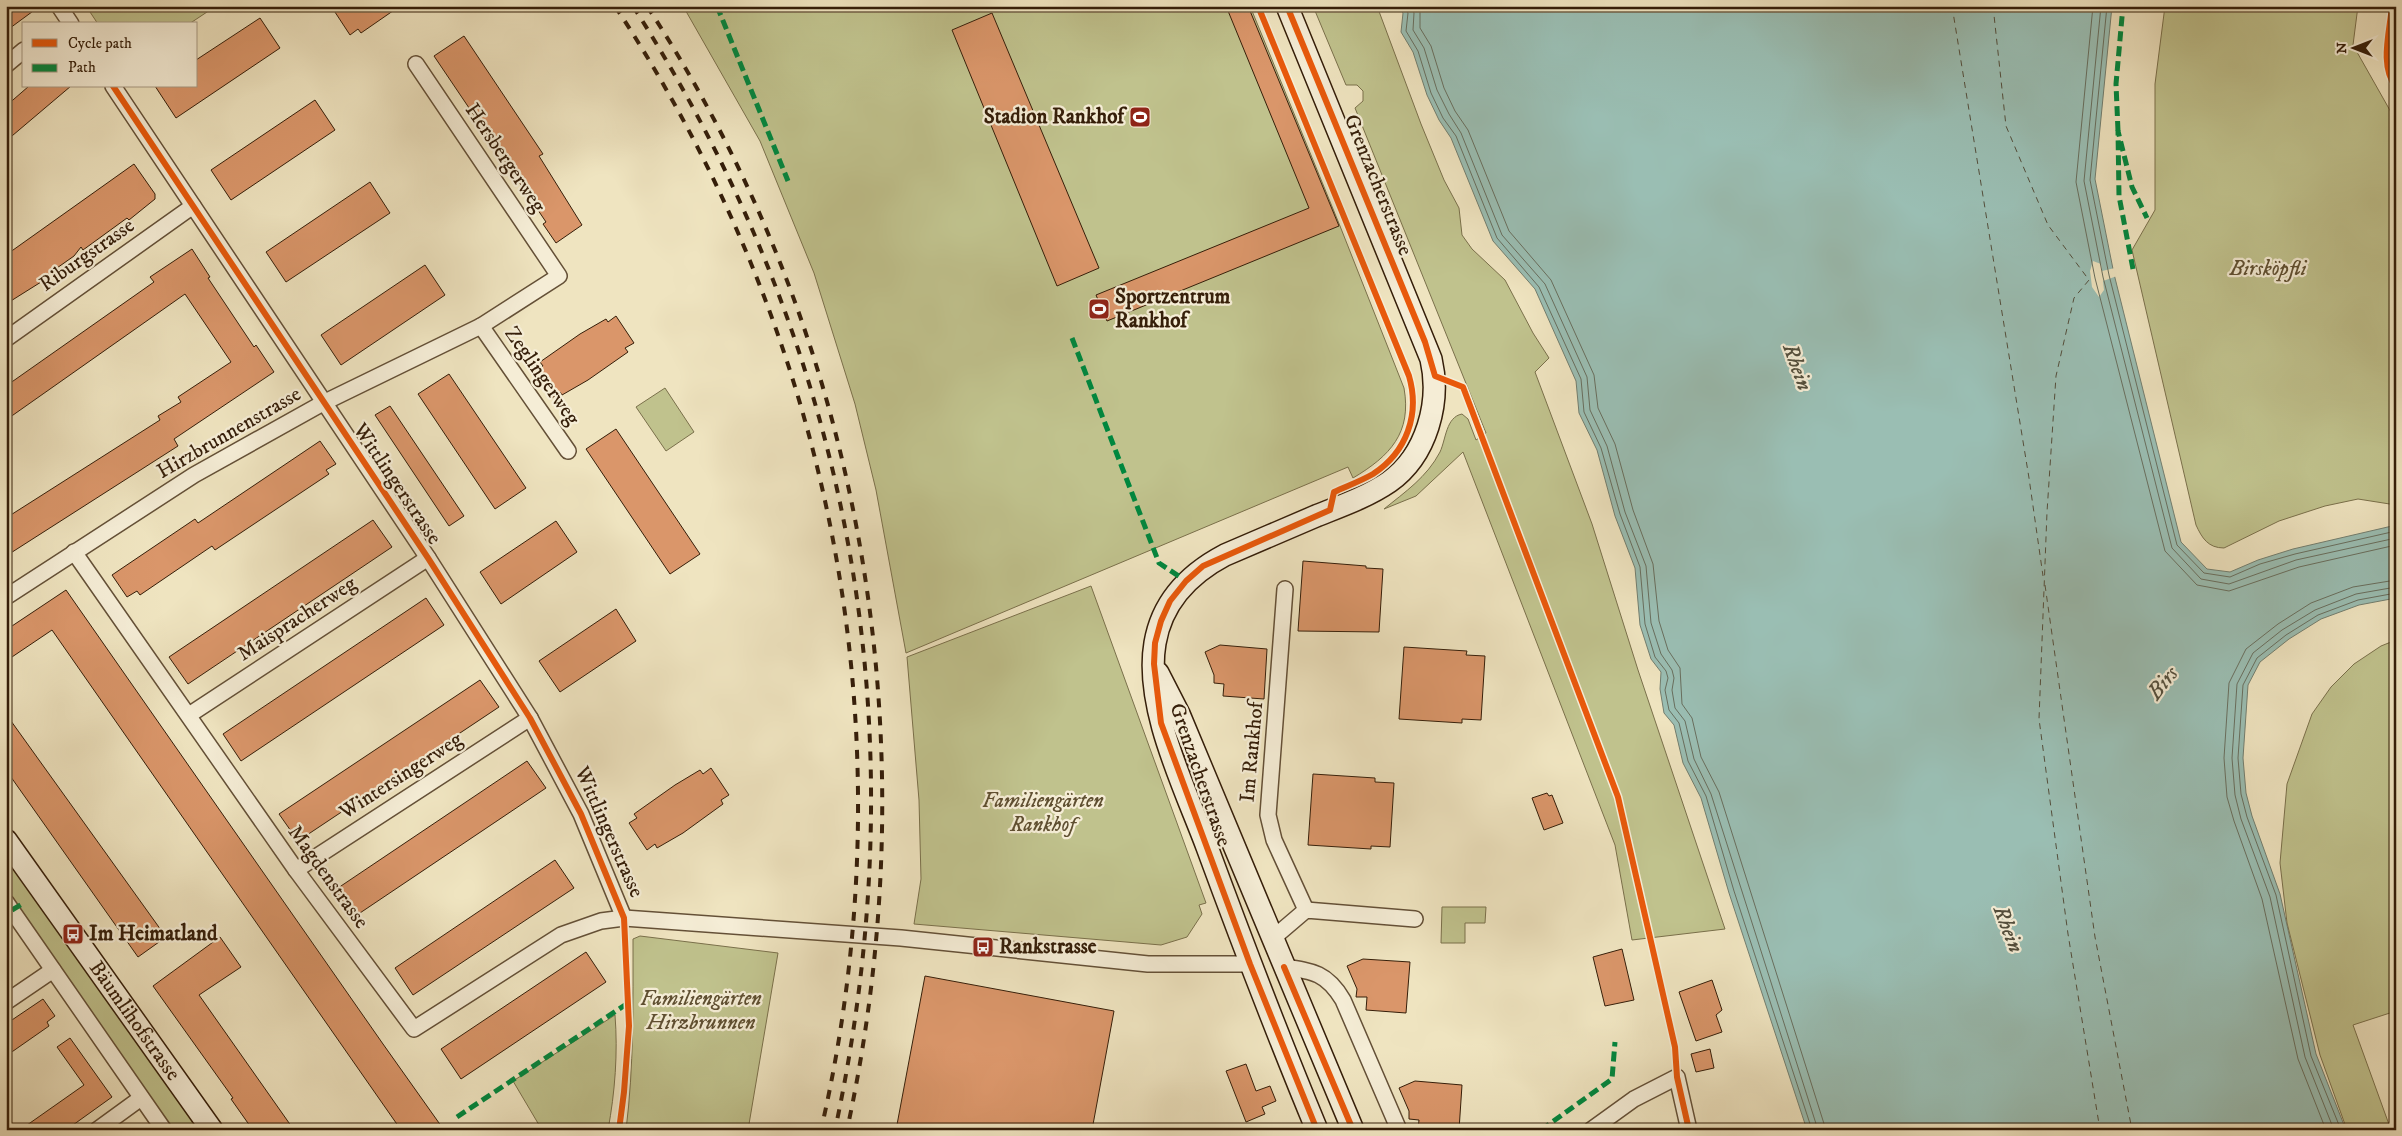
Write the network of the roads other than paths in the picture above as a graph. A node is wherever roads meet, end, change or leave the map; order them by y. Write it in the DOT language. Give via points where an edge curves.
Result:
graph roads {
  1 [pos="1287,6"];
  2 [pos="22,52"];
  3 [pos="416,64"];
  4 [pos="6,65"];
  5 [pos="114,88"];
  6 [pos="193,206"];
  7 [pos="560,276"];
  8 [pos="481,326"];
  9 [pos="6,339"];
  10 [pos="323,403"];
  11 [pos="568,451"];
  12 [pos="74,552"];
  13 [pos="428,558"];
  14 [pos="1285,589"];
  15 [pos="6,597"];
  16 [pos="1154,664"];
  17 [pos="190,715"];
  18 [pos="530,718"];
  19 [pos="6,840"];
  20 [pos="296,870"];
  21 [pos="6,902"];
  22 [pos="1306,910"];
  23 [pos="624,918"];
  24 [pos="1415,919"];
  25 [pos="1272,939"];
  26 [pos="1250,964"];
  27 [pos="1284,967"];
  28 [pos="53,970"];
  29 [pos="6,1002"];
  30 [pos="141,1098"];
  31 [pos="97,1130"];
  32 [pos="164,1130"];
  33 [pos="212,1130"];
  34 [pos="1317,1130"];
  35 [pos="1353,1130"];
  36 [pos="1399,1130"];
  37 [pos="1591,1130"];
  38 [pos="1689,1130"];
  1 -- 16 [label="main road, Grenzacherstrasse" via="1431,359 1436,383 1432,413 1418,449 1390,481 1365,496 1225,555 1203,566 1186,581 1170,601 1161,621"];
  2 -- 4 [label="street"];
  3 -- 7 [label="street, Hersbergerweg"];
  5 -- 6 [label="street, Wittlingerstrasse"];
  6 -- 9 [label="street, Riburgstrasse"];
  6 -- 10 [label="street, Wittlingerstrasse"];
  7 -- 8 [label="street, Hirzbrunnenstrasse"];
  8 -- 10 [label="street, Hirzbrunnenstrasse"];
  8 -- 11 [label="street, Zeglingerweg"];
  10 -- 12 [label="street, Hirzbrunnenstrasse" via="194,475"];
  10 -- 13 [label="street, Wittlingerstrasse"];
  12 -- 15 [label="street, Hirzbrunnenstrasse"];
  12 -- 17 [label="street, Magdenstrasse"];
  13 -- 17 [label="street, Maispracherweg"];
  13 -- 18 [label="street, Wittlingerstrasse"];
  14 -- 22 [label="street, Im Rankhof" via="1268,815 1274,840"];
  16 -- 25 [label="main road, Grenzacherstrasse" via="1180,714"];
  16 -- 26 [label="main road, Grenzacherstrasse" via="1161,723"];
  17 -- 20 [label="street, Magdenstrasse"];
  18 -- 20 [label="street, Wintersingerweg"];
  18 -- 23 [label="street, Wittlingerstrasse" via="581,814"];
  19 -- 33 [label="main road, Bäumlihofstrasse"];
  20 -- 23 [label="street, Magdenstrasse" via="414,1028 561,935 601,921"];
  21 -- 28 [label="street, Bäumlihofstrasse"];
  22 -- 24 [label="street"];
  22 -- 25 [label="street"];
  23 -- 26 [label="street" via="901,938 1148,964"];
  25 -- 26 [label="main road"];
  25 -- 27 [label="main road, Grenzacherstrasse"];
  26 -- 27 [label="main road"];
  26 -- 34 [label="main road, Grenzacherstrasse"];
  27 -- 35 [label="main road, Grenzacherstrasse"];
  27 -- 36 [label="street" via="1318,974 1334,985"];
  28 -- 29 [label="street"];
  28 -- 30 [label="street, Bäumlihofstrasse"];
  30 -- 31 [label="street"];
  30 -- 32 [label="street, Bäumlihofstrasse"];
  37 -- 38 [label="street" via="1634,1099 1677,1077"];
}
